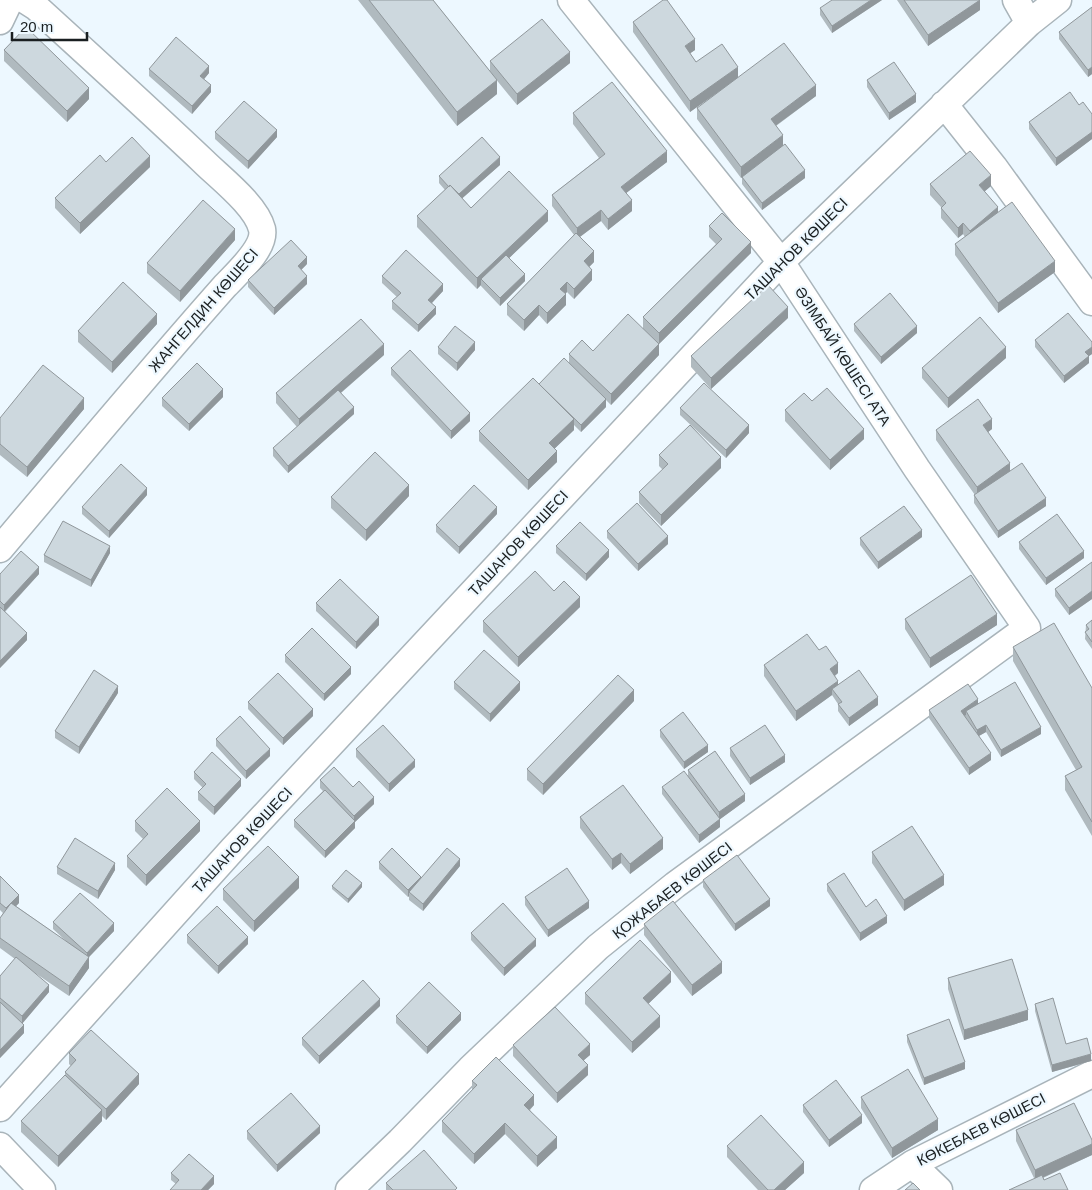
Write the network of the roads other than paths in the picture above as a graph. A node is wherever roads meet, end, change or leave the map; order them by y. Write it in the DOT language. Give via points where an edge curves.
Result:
graph roads {
  1 [pos="10,0"];
  2 [pos="26,0"];
  3 [pos="571,0"];
  4 [pos="1016,0"];
  5 [pos="1058,0"];
  6 [pos="0,21"];
  7 [pos="1029,23"];
  8 [pos="944,104"];
  9 [pos="781,262"];
  10 [pos="1092,302"];
  11 [pos="0,549"];
  12 [pos="1027,628"];
  13 [pos="1092,1074"];
  14 [pos="0,1108"];
  15 [pos="0,1146"];
  16 [pos="912,1164"];
  17 [pos="42,1190"];
  18 [pos="349,1190"];
  19 [pos="873,1190"];
  20 [pos="939,1190"];
  1 -- 6 [label="street"];
  2 -- 11 [label="street, ЖАНГЕЛДИН КӨШЕСІ" via="137,98 242,199 257,217 262,230 261,243 250,257"];
  3 -- 9 [label="street, ӘЗІМБАЙ КӨШЕСІ АТА"];
  4 -- 7 [label="street"];
  5 -- 7 [label="street, ТАШАНОВ КӨШЕСІ"];
  7 -- 8 [label="street, ТАШАНОВ КӨШЕСІ"];
  8 -- 9 [label="street, ТАШАНОВ КӨШЕСІ"];
  8 -- 10 [label="street"];
  9 -- 12 [label="street, ӘЗІМБАЙ КӨШЕСІ АТА" via="917,469"];
  9 -- 14 [label="street, ТАШАНОВ КӨШЕСІ" via="232,850"];
  12 -- 18 [label="street, ҚОЖАБАЕВ КӨШЕСІ" via="675,885 598,947"];
  13 -- 16 [label="street, КӨКЕБАЕВ КӨШЕСІ"];
  15 -- 17 [label="street"];
  16 -- 19 [label="street, КӨКЕБАЕВ КӨШЕСІ"];
  16 -- 20 [label="street"];
}
